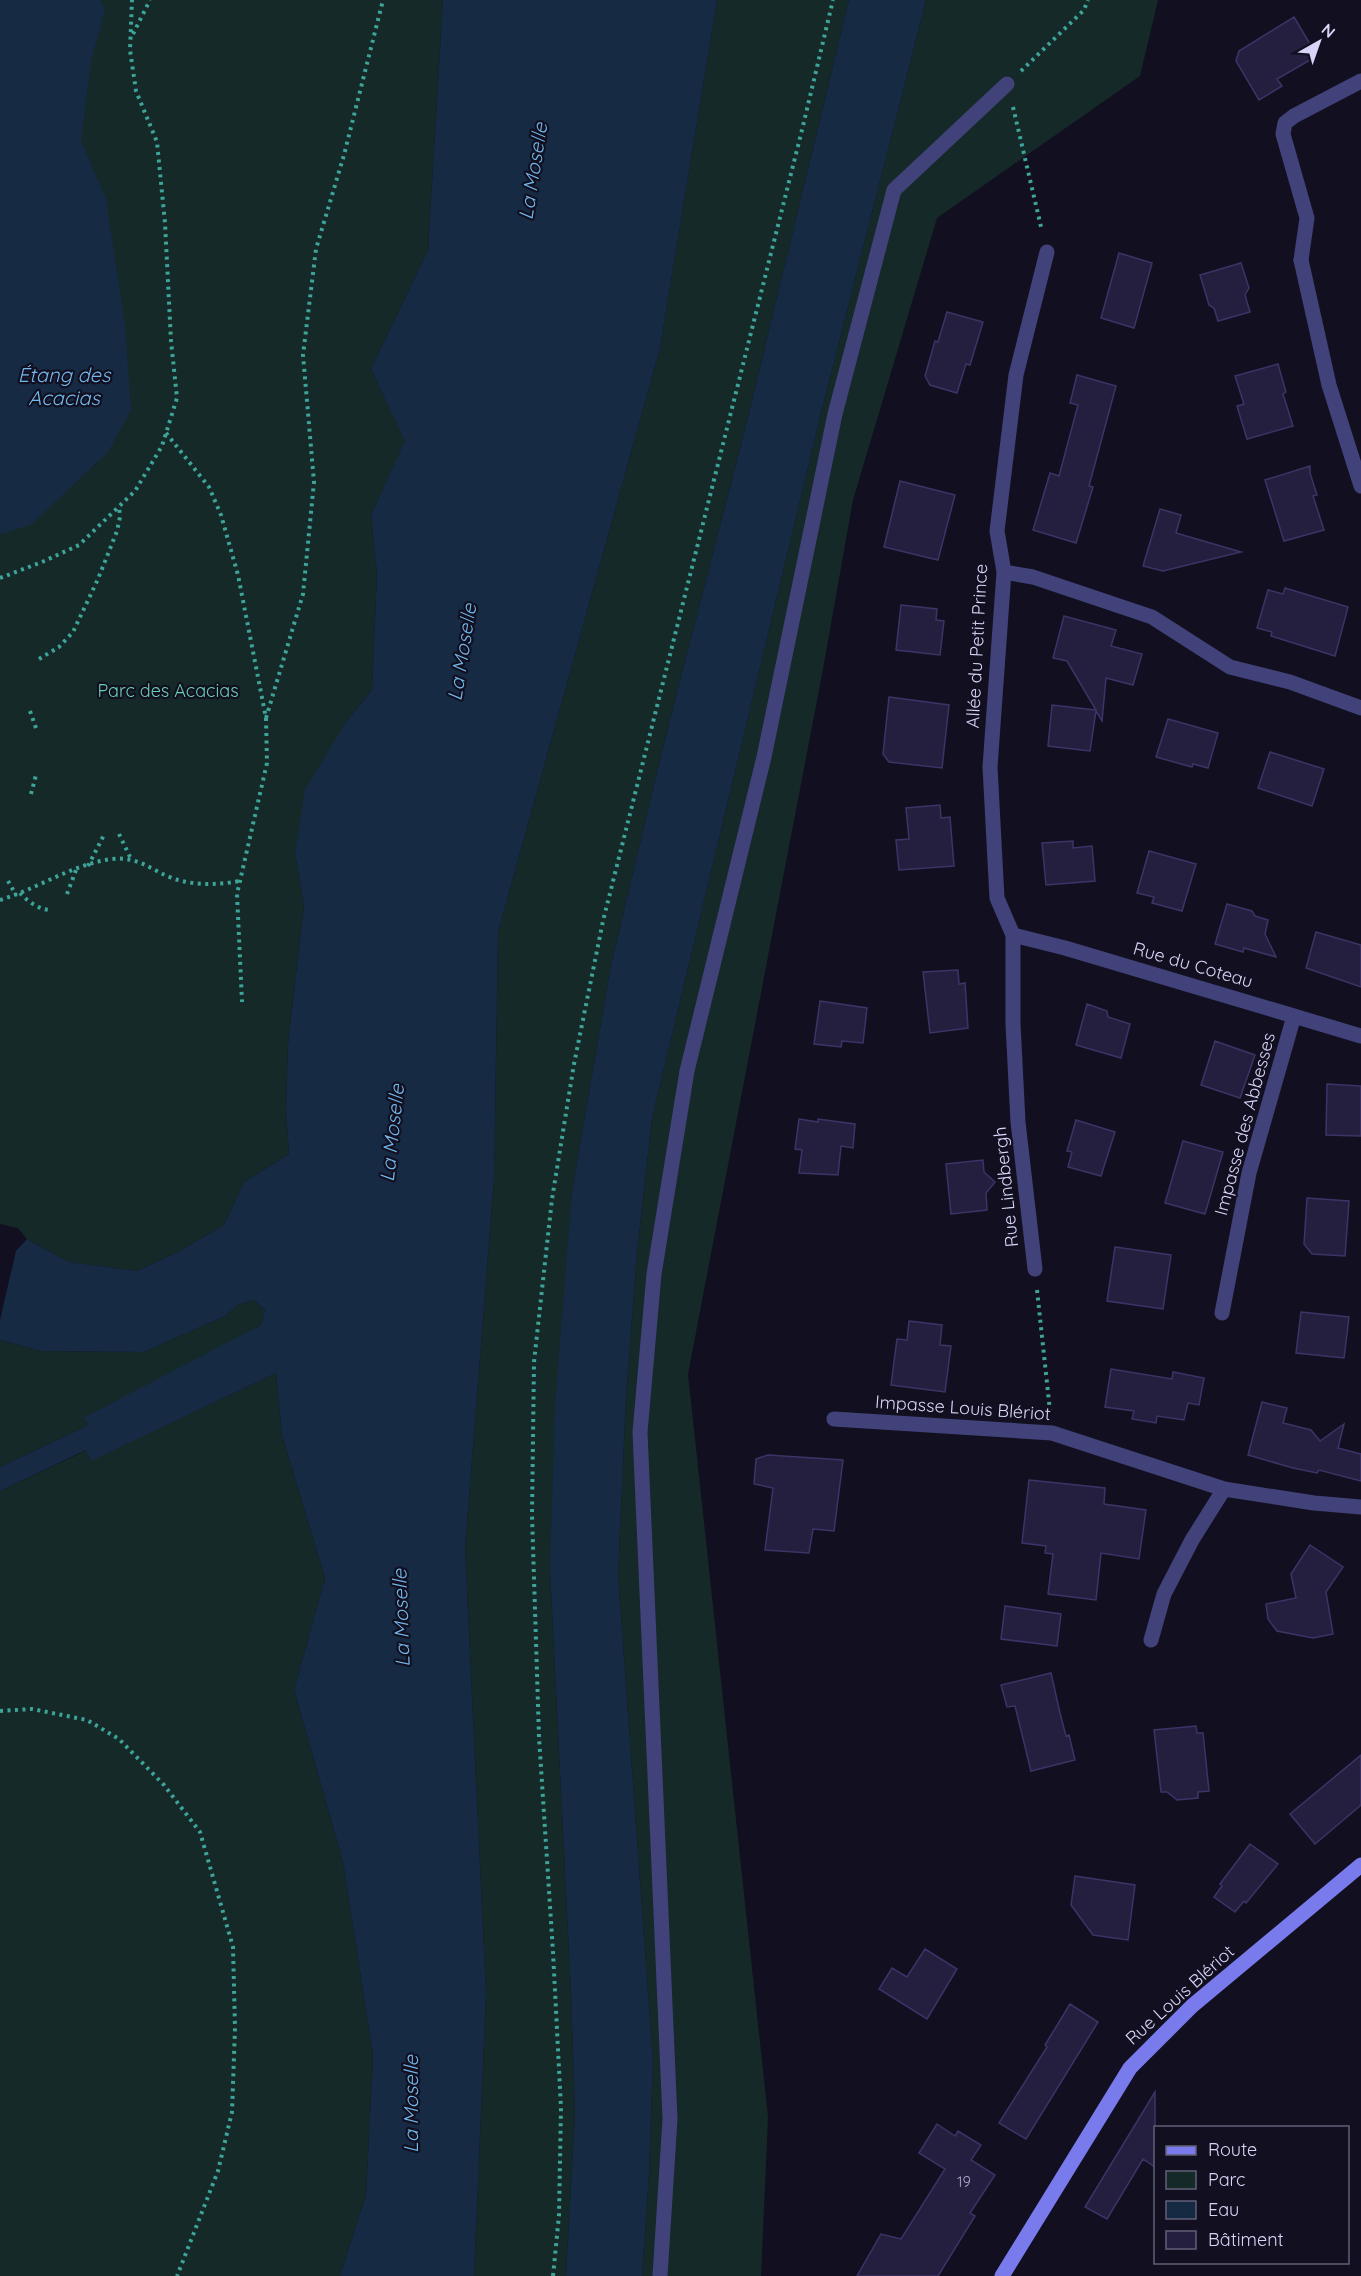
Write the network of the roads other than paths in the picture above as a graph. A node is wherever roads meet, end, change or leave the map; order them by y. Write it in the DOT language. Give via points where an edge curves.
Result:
graph roads {
  1 [pos="1361,81"];
  2 [pos="1007,84"];
  3 [pos="1047,252"];
  4 [pos="1361,486"];
  5 [pos="1004,572"];
  6 [pos="1361,708"];
  7 [pos="1013,935"];
  8 [pos="1294,1016"];
  9 [pos="1361,1036"];
  10 [pos="1035,1269"];
  11 [pos="1222,1313"];
  12 [pos="834,1419"];
  13 [pos="1224,1489"];
  14 [pos="1361,1507"];
  15 [pos="1151,1640"];
  16 [pos="1361,1865"];
  17 [pos="660,2276"];
  18 [pos="1002,2276"];
  1 -- 4 [label="street" via="1294,116 1285,123 1283,134 1307,218 1300,260 1329,385"];
  2 -- 17 [label="street" via="894,190 835,414 764,757 687,1071 654,1274 640,1432 670,2119"];
  3 -- 5 [label="street, Allée du Petit Prince" via="1016,375 997,531"];
  5 -- 6 [label="street" via="1032,577 1152,617 1230,667 1290,682"];
  5 -- 7 [label="street, Allée du Petit Prince" via="990,767 997,897"];
  7 -- 8 [label="street, Rue du Coteau"];
  7 -- 10 [label="street, Rue Lindbergh" via="1018,1122"];
  8 -- 9 [label="street, Rue du Coteau"];
  8 -- 11 [label="street, Impasse des Abbesses" via="1249,1173"];
  12 -- 13 [label="street, Impasse Louis Blériot" via="1052,1433"];
  13 -- 14 [label="street, Impasse Louis Blériot"];
  13 -- 15 [label="street" via="1164,1594"];
  16 -- 18 [label="street, Rue Louis Blériot" via="1192,2006 1130,2068"];
}
